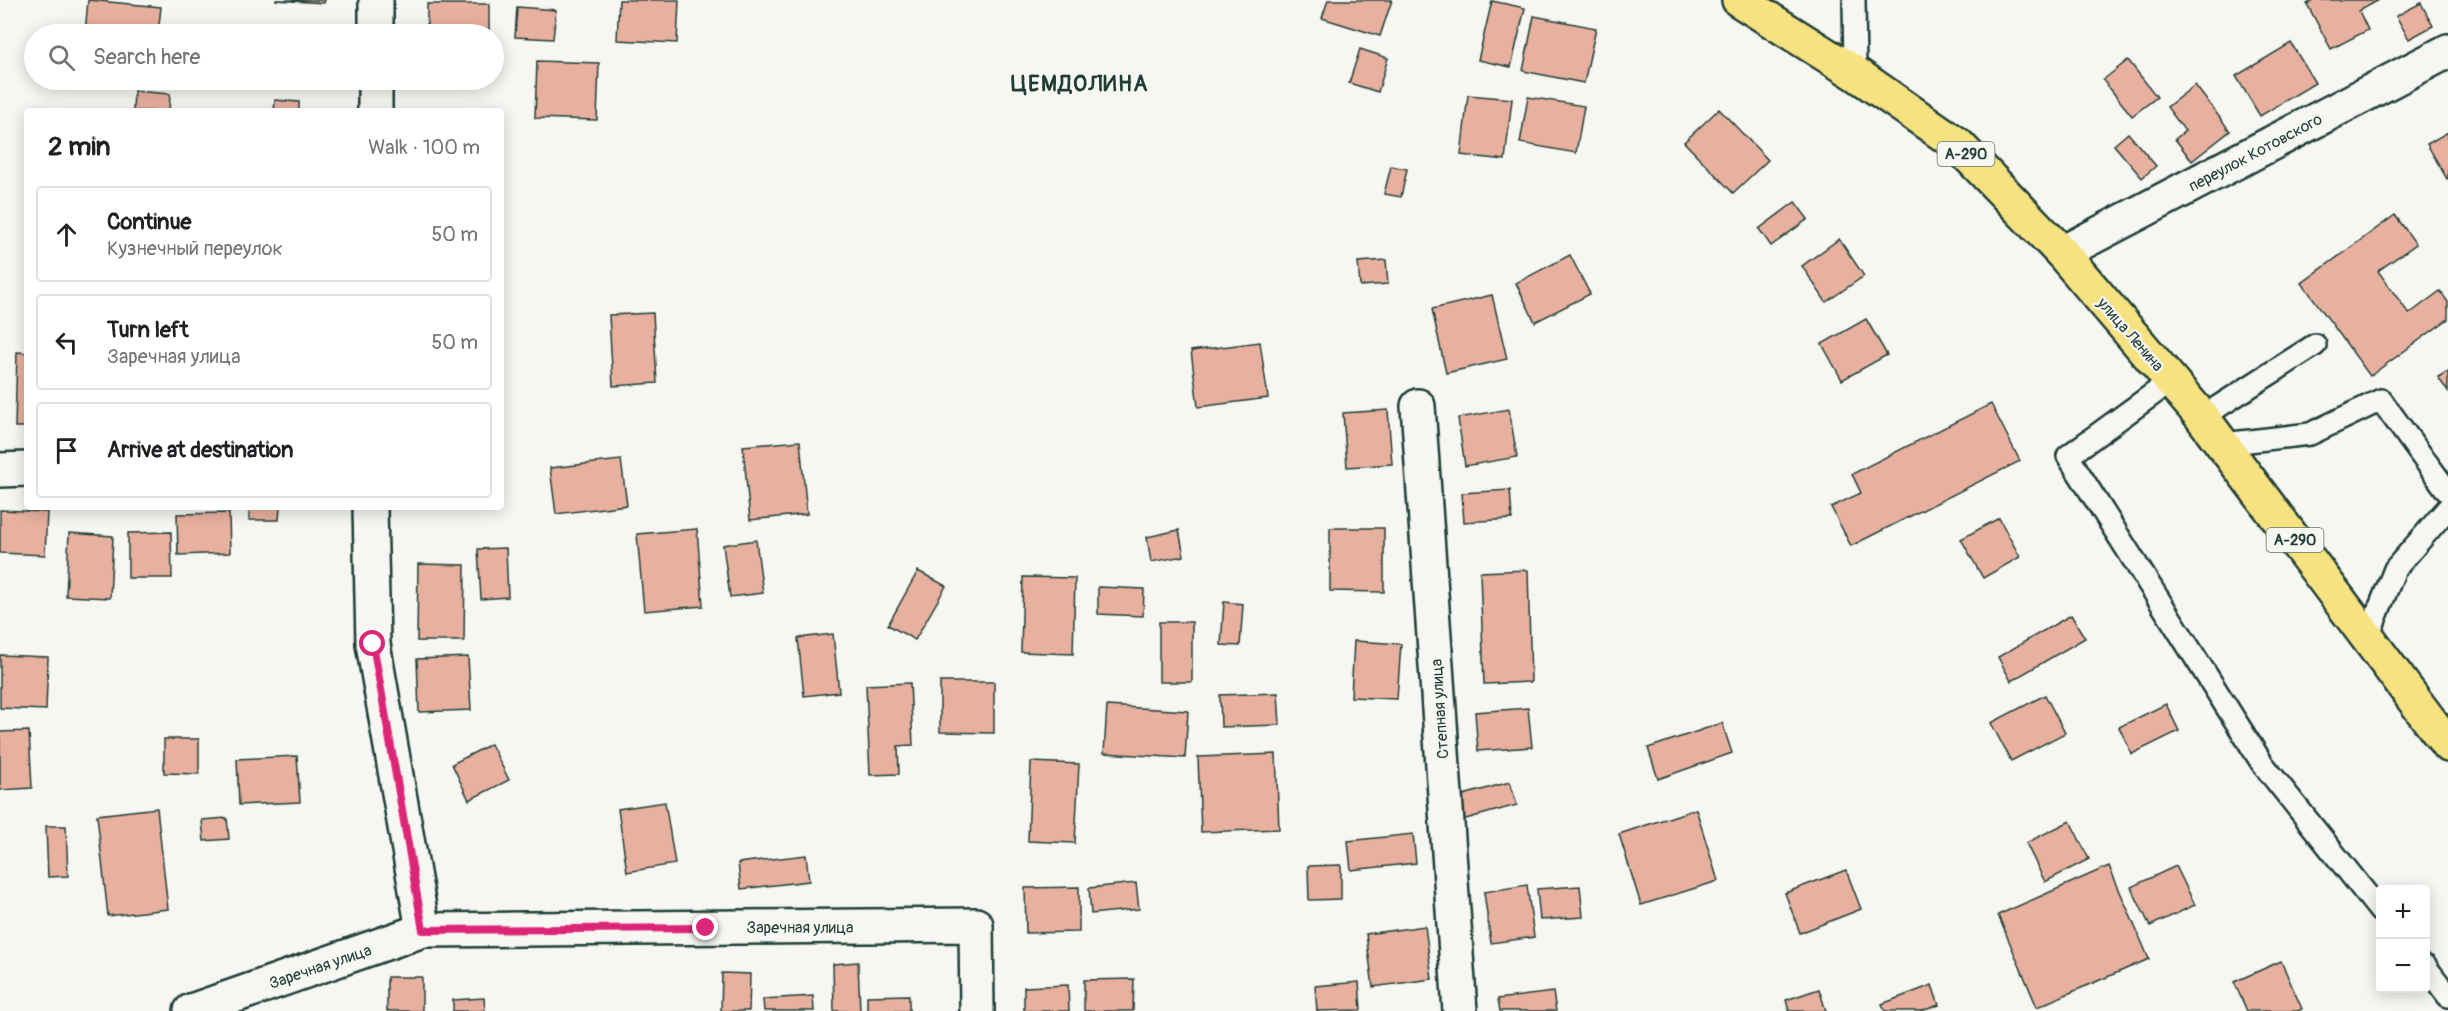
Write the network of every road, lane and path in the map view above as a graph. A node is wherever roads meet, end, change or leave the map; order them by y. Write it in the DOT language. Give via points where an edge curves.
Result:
graph roads {
  1 [pos="376,0"];
  2 [pos="1739,0"];
  3 [pos="1854,0"];
  4 [pos="376,24"];
  5 [pos="2448,51"];
  6 [pos="1855,72"];
  7 [pos="375,90"];
  8 [pos="375,108"];
  9 [pos="2062,254"];
  10 [pos="2315,345"];
  11 [pos="2171,381"];
  12 [pos="1418,406"];
  13 [pos="2202,417"];
  14 [pos="2223,444"];
  15 [pos="24,469"];
  16 [pos="0,470"];
  17 [pos="2448,492"];
  18 [pos="2448,508"];
  19 [pos="370,510"];
  20 [pos="2368,637"];
  21 [pos="2438,716"];
  22 [pos="2448,744"];
  23 [pos="2376,906"];
  24 [pos="423,930"];
  25 [pos="2430,973"];
  26 [pos="2448,996"];
  27 [pos="191,1011"];
  28 [pos="977,1011"];
  29 [pos="1460,1011"];
  1 -- 4 [label="street"];
  2 -- 6 [label="highway, улица Ленина / А-290"];
  3 -- 6 [label="lane"];
  5 -- 9 [label="street, переулок Котовского"];
  6 -- 9 [label="highway, улица Ленина / А-290" via="1956,144"];
  7 -- 8 [label="street"];
  9 -- 11 [label="highway, улица Ленина / А-290"];
  10 -- 13 [label="lane"];
  11 -- 13 [label="highway, улица Ленина / А-290"];
  11 -- 23 [label="lane" via="2068,456 2262,763"];
  12 -- 29 [label="street, Степная улица"];
  13 -- 14 [label="highway, улица Ленина / А-290"];
  14 -- 17 [label="lane" via="2310,434 2381,400"];
  14 -- 20 [label="highway, улица Ленина / А-290"];
  15 -- 16 [label="street"];
  18 -- 20 [label="lane" via="2395,569"];
  19 -- 24 [label="street" via="373,644"];
  20 -- 21 [label="highway, улица Ленина / А-290"];
  21 -- 22 [label="highway, улица Ленина / А-290"];
  24 -- 27 [label="street, Заречная улица"];
  24 -- 28 [label="street, Заречная улица" via="976,926"];
  25 -- 26 [label="lane"];
}
